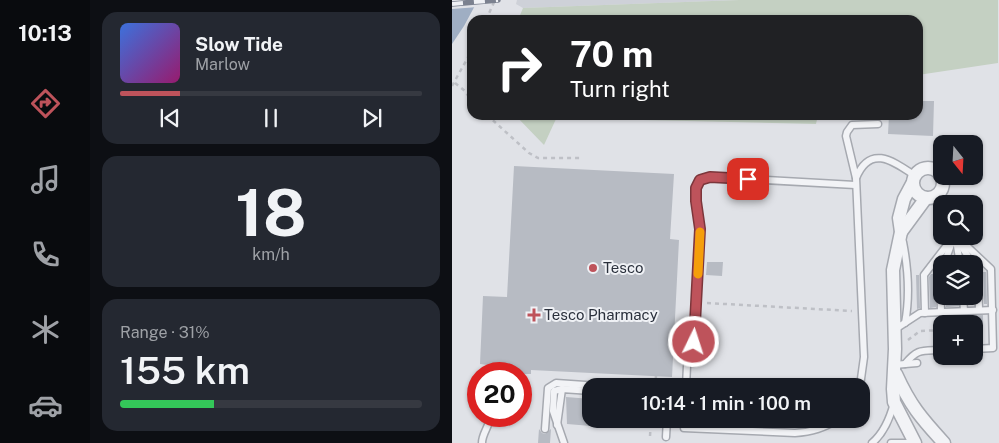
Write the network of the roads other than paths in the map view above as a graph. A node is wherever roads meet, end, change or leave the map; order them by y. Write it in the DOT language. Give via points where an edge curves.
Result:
graph roads {
  1 [pos="878,124"];
  2 [pos="913,180"];
  3 [pos="856,181"];
  4 [pos="938,195"];
  5 [pos="933,198"];
  6 [pos="933,202"];
  7 [pos="901,232"];
  8 [pos="948,245"];
  9 [pos="965,245"];
  10 [pos="941,305"];
  11 [pos="964,305"];
  12 [pos="979,305"];
  13 [pos="979,310"];
  14 [pos="993,310"];
  15 [pos="964,311"];
  16 [pos="941,312"];
  17 [pos="925,313"];
  18 [pos="906,323"];
  19 [pos="894,330"];
  20 [pos="933,350"];
  21 [pos="983,350"];
  22 [pos="917,363"];
  23 [pos="898,367"];
  24 [pos="686,378"];
  25 [pos="861,378"];
  26 [pos="582,385"];
  27 [pos="582,390"];
  28 [pos="894,402"];
  29 [pos="487,427"];
  30 [pos="666,428"];
  31 [pos="684,428"];
  32 [pos="823,428"];
  33 [pos="545,429"];
  34 [pos="666,437"];
  35 [pos="875,441"];
  36 [pos="482,443"];
  37 [pos="564,443"];
  38 [pos="891,443"];
  39 [pos="909,443"];
  40 [pos="915,443"];
  41 [pos="944,443"];
  1 -- 3 [label="lane" via="852,125 847,132"];
  2 -- 3 [label="lane" via="888,159 877,158 865,163"];
  2 -- 4 [label="street" via="917,171 926,168 936,170 943,181"];
  2 -- 5 [label="street" via="916,194"];
  2 -- 7 [label="street" via="899,218"];
  3 -- 24 [label="lane" via="710,177 700,180 696,188 700,229 695,332"];
  3 -- 25 [label="lane" via="864,357"];
  6 -- 7 [label="street"];
  7 -- 18 [label="lane" via="908,309"];
  7 -- 19 [label="street" via="894,270"];
  8 -- 17 [label="lane" via="924,275"];
  9 -- 14 [label="lane" via="991,269"];
  10 -- 16 [label="lane"];
  11 -- 15 [label="lane"];
  12 -- 13 [label="lane"];
  13 -- 14 [label="lane"];
  13 -- 15 [label="lane"];
  14 -- 21 [label="lane" via="993,351"];
  15 -- 16 [label="lane"];
  16 -- 17 [label="lane"];
  17 -- 18 [label="lane"];
  18 -- 19 [label="lane"];
  19 -- 23 [label="street"];
  20 -- 23 [label="lane" via="920,351"];
  22 -- 23 [label="lane"];
  23 -- 28 [label="street"];
  23 -- 41 [label="street" via="911,405"];
  26 -- 33 [label="lane" via="556,383 548,388"];
  27 -- 37 [label="lane" via="554,391 553,412"];
  28 -- 35 [label="lane" via="888,422"];
  28 -- 40 [label="street"];
  29 -- 36 [label="lane"];
  30 -- 34 [label="lane"];
  31 -- 32 [label="lane" via="795,433"];
  38 -- 39 [label="lane"];
}
